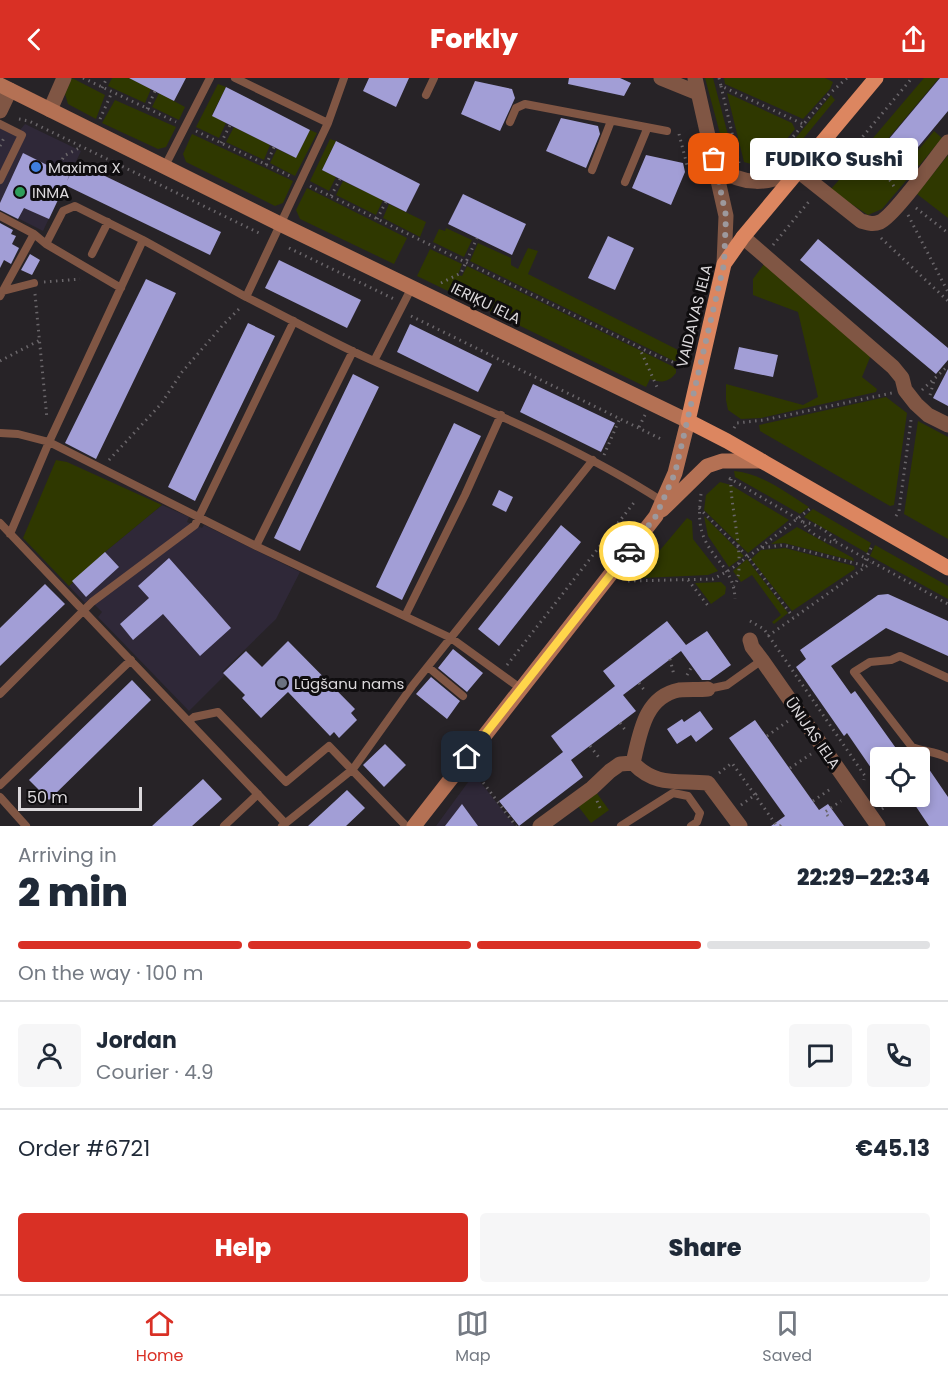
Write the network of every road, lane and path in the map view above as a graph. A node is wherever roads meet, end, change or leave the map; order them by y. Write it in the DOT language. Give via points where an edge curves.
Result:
graph roads {
  1 [pos="64,78"];
  2 [pos="83,78"];
  3 [pos="107,78"];
  4 [pos="210,78"];
  5 [pos="235,78"];
  6 [pos="344,78"];
  7 [pos="434,78"];
  8 [pos="661,78"];
  9 [pos="694,78"];
  10 [pos="719,78"];
  11 [pos="847,78"];
  12 [pos="876,78"];
  13 [pos="912,78"];
  14 [pos="721,86"];
  15 [pos="5,88"];
  16 [pos="102,88"];
  17 [pos="155,91"];
  18 [pos="112,92"];
  19 [pos="698,93"];
  20 [pos="426,95"];
  21 [pos="147,109"];
  22 [pos="50,110"];
  23 [pos="0,111"];
  24 [pos="14,120"];
  25 [pos="99,121"];
  26 [pos="510,122"];
  27 [pos="611,122"];
  28 [pos="177,123"];
  29 [pos="328,123"];
  30 [pos="0,124"];
  31 [pos="802,124"];
  32 [pos="230,125"];
  33 [pos="647,129"];
  34 [pos="194,130"];
  35 [pos="667,131"];
  36 [pos="678,131"];
  37 [pos="948,142"];
  38 [pos="221,143"];
  39 [pos="81,147"];
  40 [pos="274,147"];
  41 [pos="852,149"];
  42 [pos="709,164"];
  43 [pos="266,165"];
  44 [pos="165,166"];
  45 [pos="742,166"];
  46 [pos="767,167"];
  47 [pos="57,170"];
  48 [pos="592,170"];
  49 [pos="798,171"];
  50 [pos="294,178"];
  51 [pos="340,179"];
  52 [pos="0,180"];
  53 [pos="625,182"];
  54 [pos="308,185"];
  55 [pos="820,188"];
  56 [pos="331,196"];
  57 [pos="903,198"];
  58 [pos="386,202"];
  59 [pos="0,216"];
  60 [pos="377,219"];
  61 [pos="108,222"];
  62 [pos="280,224"];
  63 [pos="871,224"];
  64 [pos="948,233"];
  65 [pos="34,234"];
  66 [pos="742,237"];
  67 [pos="477,238"];
  68 [pos="272,239"];
  69 [pos="143,240"];
  70 [pos="46,244"];
  71 [pos="92,254"];
  72 [pos="764,255"];
  73 [pos="466,263"];
  74 [pos="724,264"];
  75 [pos="102,277"];
  76 [pos="34,283"];
  77 [pos="121,288"];
  78 [pos="418,290"];
  79 [pos="948,292"];
  80 [pos="1,293"];
  81 [pos="246,297"];
  82 [pos="948,301"];
  83 [pos="401,307"];
  84 [pos="294,321"];
  85 [pos="40,340"];
  86 [pos="639,347"];
  87 [pos="353,351"];
  88 [pos="0,361"];
  89 [pos="374,361"];
  90 [pos="682,366"];
  91 [pos="948,366"];
  92 [pos="935,380"];
  93 [pos="657,387"];
  94 [pos="906,390"];
  95 [pos="916,404"];
  96 [pos="646,413"];
  97 [pos="501,415"];
  98 [pos="620,418"];
  99 [pos="687,421"];
  100 [pos="948,425"];
  101 [pos="639,427"];
  102 [pos="734,428"];
  103 [pos="0,433"];
  104 [pos="663,440"];
  105 [pos="49,441"];
  106 [pos="596,461"];
  107 [pos="762,461"];
  108 [pos="101,468"];
  109 [pos="724,474"];
  110 [pos="732,479"];
  111 [pos="702,488"];
  112 [pos="645,490"];
  113 [pos="662,501"];
  114 [pos="699,508"];
  115 [pos="811,508"];
  116 [pos="656,516"];
  117 [pos="896,516"];
  118 [pos="200,518"];
  119 [pos="797,519"];
  120 [pos="803,522"];
  121 [pos="0,523"];
  122 [pos="10,534"];
  123 [pos="836,542"];
  124 [pos="873,544"];
  125 [pos="255,546"];
  126 [pos="738,548"];
  127 [pos="760,548"];
  128 [pos="748,557"];
  129 [pos="866,560"];
  130 [pos="739,563"];
  131 [pos="871,563"];
  132 [pos="866,566"];
  133 [pos="948,568"];
  134 [pos="728,571"];
  135 [pos="688,580"];
  136 [pos="628,582"];
  137 [pos="734,586"];
  138 [pos="735,599"];
  139 [pos="948,604"];
  140 [pos="709,607"];
  141 [pos="84,610"];
  142 [pos="405,616"];
  143 [pos="793,617"];
  144 [pos="768,636"];
  145 [pos="451,638"];
  146 [pos="750,640"];
  147 [pos="130,660"];
  148 [pos="762,660"];
  149 [pos="428,667"];
  150 [pos="504,678"];
  151 [pos="948,678"];
  152 [pos="520,688"];
  153 [pos="708,689"];
  154 [pos="0,694"];
  155 [pos="463,696"];
  156 [pos="790,720"];
  157 [pos="189,722"];
  158 [pos="767,736"];
  159 [pos="813,753"];
  160 [pos="948,758"];
  161 [pos="736,760"];
  162 [pos="633,763"];
  163 [pos="732,763"];
  164 [pos="790,768"];
  165 [pos="353,769"];
  166 [pos="473,769"];
  167 [pos="708,783"];
  168 [pos="0,785"];
  169 [pos="836,785"];
  170 [pos="759,792"];
  171 [pos="258,794"];
  172 [pos="755,795"];
  173 [pos="0,797"];
  174 [pos="845,798"];
  175 [pos="813,801"];
  176 [pos="885,807"];
  177 [pos="881,810"];
  178 [pos="731,813"];
  179 [pos="828,816"];
  180 [pos="284,825"];
  181 [pos="26,826"];
  182 [pos="224,826"];
  183 [pos="406,826"];
  184 [pos="414,826"];
  185 [pos="516,826"];
  186 [pos="540,826"];
  187 [pos="621,826"];
  188 [pos="692,826"];
  189 [pos="740,826"];
  190 [pos="780,826"];
  191 [pos="878,826"];
  1 -- 22 [label="street"];
  2 -- 16 [label="path"];
  3 -- 16 [label="path"];
  4 -- 44 [label="lane"];
  5 -- 29 [label="lane"];
  6 -- 29 [label="lane"];
  7 -- 20 [label="lane"];
  8 -- 19 [label="street"];
  9 -- 19 [label="street"];
  10 -- 14 [label="path"];
  11 -- 31 [label="path"];
  12 -- 49 [label="main road, VAIDAVAS IELA"];
  13 -- 41 [label="path"];
  14 -- 31 [label="path"];
  14 -- 45 [label="path"];
  15 -- 22 [label="street, IERIĶU IELA"];
  15 -- 23 [label="street"];
  16 -- 18 [label="path"];
  17 -- 21 [label="path"];
  18 -- 21 [label="path"];
  18 -- 25 [label="path"];
  19 -- 42 [label="street"];
  21 -- 28 [label="path"];
  22 -- 44 [label="street, IERIĶU IELA"];
  24 -- 39 [label="path" via="25,119"];
  26 -- 27 [label="lane" via="516,108 525,104"];
  27 -- 33 [label="lane"];
  27 -- 48 [label="lane"];
  29 -- 62 [label="lane"];
  30 -- 52 [label="lane" via="22,135"];
  31 -- 46 [label="path"];
  32 -- 38 [label="path"];
  33 -- 35 [label="lane"];
  33 -- 53 [label="lane"];
  34 -- 38 [label="path"];
  36 -- 42 [label="path" via="687,165"];
  37 -- 57 [label="street"];
  38 -- 43 [label="path"];
  39 -- 47 [label="path" via="64,156"];
  39 -- 68 [label="path"];
  40 -- 43 [label="path"];
  41 -- 55 [label="path"];
  41 -- 57 [label="path" via="889,179"];
  42 -- 49 [label="street" via="734,178 758,181 771,181"];
  42 -- 74 [label="street" via="726,216"];
  43 -- 50 [label="path"];
  44 -- 62 [label="street, IERIĶU IELA"];
  49 -- 55 [label="street"];
  49 -- 66 [label="main road, VAIDAVAS IELA"];
  51 -- 56 [label="path"];
  54 -- 56 [label="path"];
  55 -- 63 [label="street" via="861,221"];
  55 -- 72 [label="path"];
  56 -- 60 [label="path"];
  57 -- 63 [label="street" via="880,222"];
  57 -- 64 [label="path"];
  57 -- 79 [label="path" via="910,221"];
  58 -- 60 [label="path"];
  59 -- 65 [label="lane"];
  60 -- 73 [label="path"];
  61 -- 69 [label="lane"];
  61 -- 70 [label="lane" via="75,206 63,211"];
  61 -- 71 [label="lane"];
  62 -- 68 [label="lane"];
  62 -- 78 [label="street, IERIĶU IELA"];
  63 -- 82 [label="path" via="880,238"];
  65 -- 70 [label="lane"];
  65 -- 80 [label="lane"];
  66 -- 72 [label="street"];
  66 -- 74 [label="main road, VAIDAVAS IELA"];
  67 -- 73 [label="path"];
  68 -- 81 [label="lane"];
  68 -- 83 [label="path" via="396,300"];
  69 -- 77 [label="lane"];
  69 -- 81 [label="lane"];
  70 -- 75 [label="lane"];
  72 -- 94 [label="street" via="893,367"];
  73 -- 78 [label="path" via="461,273"];
  73 -- 86 [label="path"];
  74 -- 99 [label="main road, VAIDAVAS IELA"];
  75 -- 76 [label="path"];
  75 -- 77 [label="lane"];
  76 -- 80 [label="lane"];
  76 -- 85 [label="path"];
  77 -- 105 [label="lane"];
  78 -- 83 [label="lane"];
  78 -- 99 [label="street, IERIĶU IELA"];
  81 -- 84 [label="lane"];
  81 -- 108 [label="path" via="241,308 182,372 161,404"];
  83 -- 89 [label="lane"];
  83 -- 98 [label="path" via="410,316"];
  84 -- 87 [label="lane"];
  84 -- 118 [label="lane"];
  85 -- 88 [label="path"];
  85 -- 105 [label="path"];
  86 -- 90 [label="path"];
  86 -- 93 [label="path"];
  87 -- 89 [label="lane"];
  87 -- 125 [label="lane"];
  89 -- 97 [label="lane"];
  91 -- 92 [label="path"];
  94 -- 95 [label="street"];
  94 -- 102 [label="path" via="737,423"];
  95 -- 100 [label="street"];
  95 -- 117 [label="path"];
  96 -- 101 [label="path"];
  97 -- 106 [label="lane"];
  97 -- 142 [label="lane"];
  98 -- 101 [label="path"];
  98 -- 106 [label="path"];
  99 -- 107 [label="main road, IERIĶU IELA"];
  99 -- 113 [label="street" via="675,473"];
  101 -- 104 [label="path"];
  103 -- 105 [label="lane"];
  105 -- 108 [label="lane"];
  105 -- 122 [label="lane"];
  106 -- 112 [label="lane"];
  106 -- 145 [label="lane"];
  107 -- 116 [label="street" via="722,461 707,466"];
  107 -- 133 [label="main road, IERIĶU IELA"];
  108 -- 118 [label="lane"];
  109 -- 110 [label="path"];
  110 -- 119 [label="path"];
  110 -- 126 [label="path"];
  111 -- 114 [label="path"];
  112 -- 113 [label="lane"];
  112 -- 150 [label="path" via="508,664"];
  113 -- 116 [label="street"];
  114 -- 126 [label="path"];
  114 -- 134 [label="path" via="705,541"];
  115 -- 119 [label="path"];
  116 -- 152 [label="street"];
  118 -- 125 [label="lane"];
  118 -- 141 [label="lane"];
  119 -- 120 [label="path"];
  119 -- 127 [label="path"];
  120 -- 123 [label="path" via="825,531"];
  120 -- 123 [label="path" via="805,528"];
  121 -- 122 [label="lane"];
  122 -- 141 [label="lane"];
  123 -- 129 [label="path"];
  124 -- 129 [label="path"];
  125 -- 142 [label="lane"];
  126 -- 128 [label="path"];
  126 -- 130 [label="path"];
  127 -- 128 [label="path"];
  127 -- 132 [label="path" via="783,545"];
  128 -- 130 [label="path"];
  128 -- 143 [label="path"];
  129 -- 131 [label="path"];
  130 -- 134 [label="path"];
  130 -- 137 [label="path" via="739,580"];
  131 -- 132 [label="path"];
  131 -- 139 [label="path"];
  132 -- 143 [label="path"];
  134 -- 135 [label="path" via="713,579"];
  134 -- 137 [label="path"];
  135 -- 136 [label="path"];
  135 -- 140 [label="path"];
  137 -- 138 [label="path"];
  141 -- 147 [label="lane"];
  141 -- 154 [label="lane"];
  142 -- 145 [label="lane"];
  143 -- 144 [label="path"];
  145 -- 149 [label="lane"];
  145 -- 150 [label="lane"];
  146 -- 148 [label="street, ŪNIJAS IELA"];
  147 -- 157 [label="lane"];
  147 -- 168 [label="lane"];
  148 -- 153 [label="lane" via="727,685"];
  148 -- 191 [label="street, ŪNIJAS IELA"];
  149 -- 155 [label="lane"];
  149 -- 165 [label="lane"];
  150 -- 152 [label="lane"];
  151 -- 160 [label="lane" via="900,656 870,662 854,672 912,747 937,751"];
  152 -- 184 [label="street"];
  153 -- 162 [label="street" via="679,690 654,703 642,724"];
  156 -- 158 [label="path"];
  157 -- 165 [label="lane" via="194,717 218,712 286,782 329,746"];
  157 -- 171 [label="lane"];
  159 -- 164 [label="path"];
  161 -- 163 [label="path"];
  162 -- 167 [label="street" via="657,780"];
  162 -- 186 [label="street" via="620,764"];
  163 -- 167 [label="path"];
  163 -- 172 [label="path"];
  165 -- 180 [label="lane"];
  165 -- 183 [label="lane"];
  166 -- 185 [label="path"];
  167 -- 178 [label="street"];
  169 -- 175 [label="path"];
  170 -- 172 [label="path"];
  171 -- 180 [label="lane"];
  171 -- 182 [label="lane"];
  172 -- 178 [label="path"];
  172 -- 190 [label="path"];
  173 -- 181 [label="lane"];
  174 -- 179 [label="path" via="825,812"];
  176 -- 177 [label="path"];
  178 -- 189 [label="street"];
  187 -- 188 [label="lane" via="673,793 688,796 700,813"];
}
